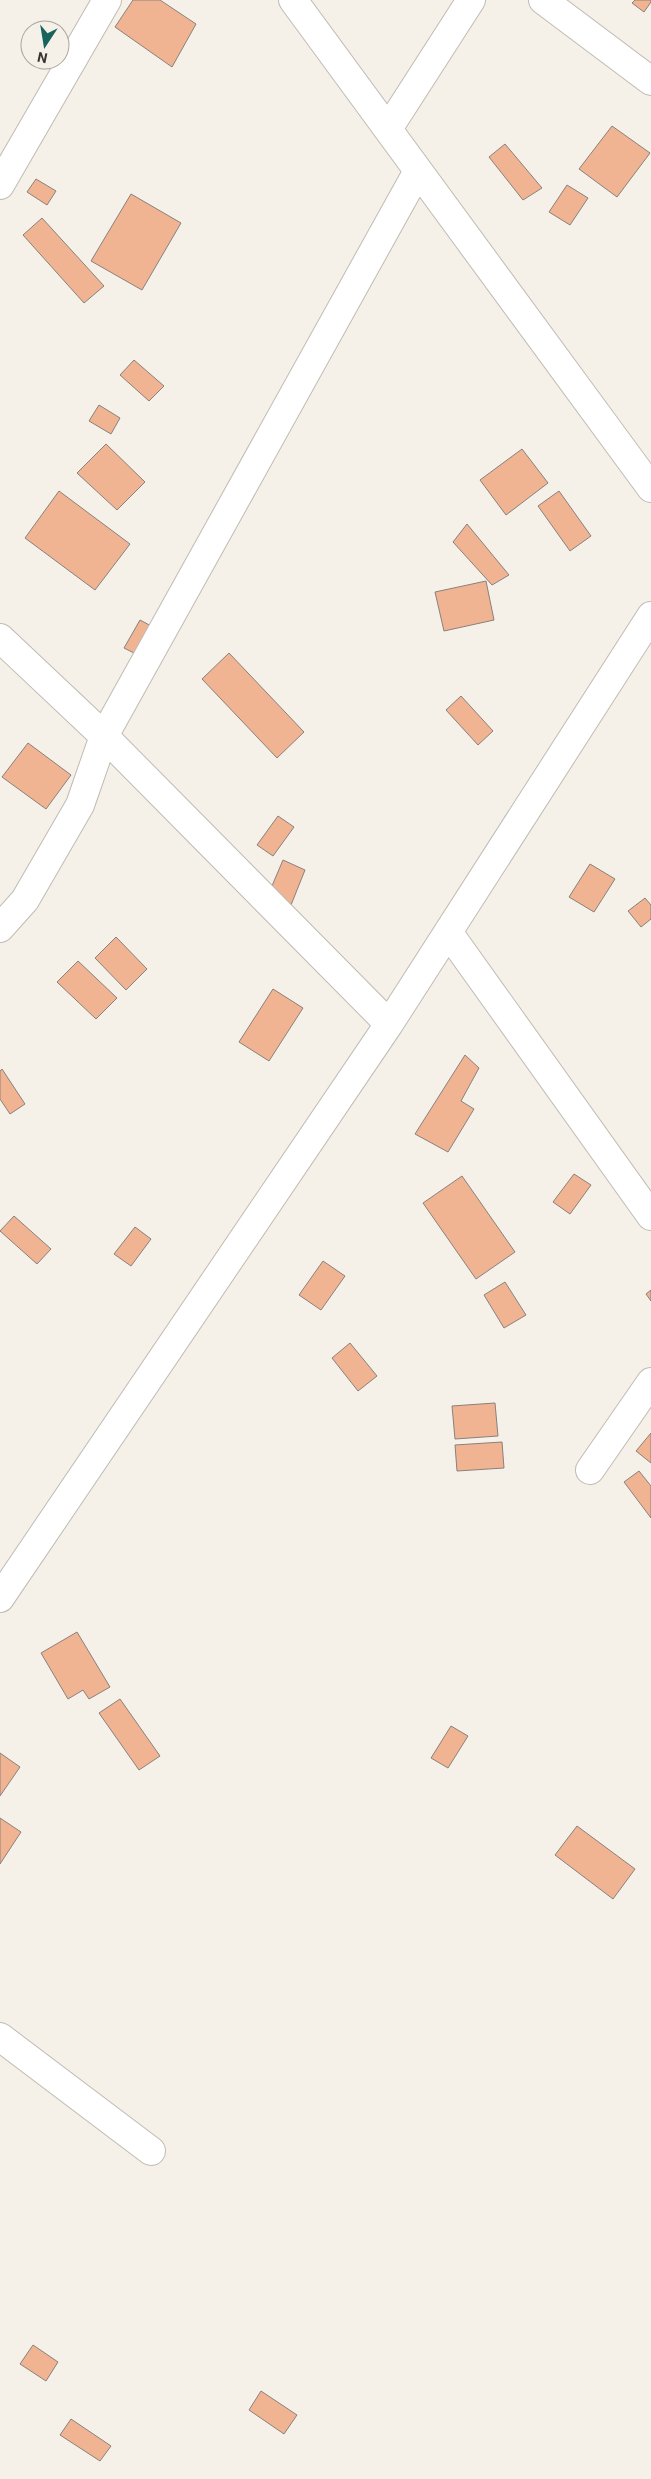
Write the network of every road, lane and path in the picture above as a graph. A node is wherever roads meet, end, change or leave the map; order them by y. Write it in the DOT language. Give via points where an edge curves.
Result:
graph roads {
  1 [pos="107,0"];
  2 [pos="293,0"];
  3 [pos="471,0"];
  4 [pos="543,0"];
  5 [pos="651,81"];
  6 [pos="388,129"];
  7 [pos="418,171"];
  8 [pos="0,185"];
  9 [pos="651,488"];
  10 [pos="651,616"];
  11 [pos="0,638"];
  12 [pos="104,736"];
  13 [pos="0,928"];
  14 [pos="448,932"];
  15 [pos="388,1024"];
  16 [pos="651,1216"];
  17 [pos="651,1382"];
  18 [pos="590,1470"];
  19 [pos="0,1598"];
  20 [pos="0,2037"];
  21 [pos="151,2151"];
  1 -- 8 [label="street"];
  2 -- 6 [label="street"];
  3 -- 6 [label="street"];
  4 -- 5 [label="street"];
  6 -- 7 [label="street"];
  7 -- 9 [label="street"];
  7 -- 12 [label="street"];
  10 -- 14 [label="street"];
  11 -- 12 [label="street"];
  12 -- 13 [label="street" via="80,805 24,900"];
  12 -- 15 [label="street"];
  14 -- 15 [label="street"];
  14 -- 16 [label="street"];
  15 -- 19 [label="street"];
  17 -- 18 [label="street"];
  20 -- 21 [label="street"];
}
